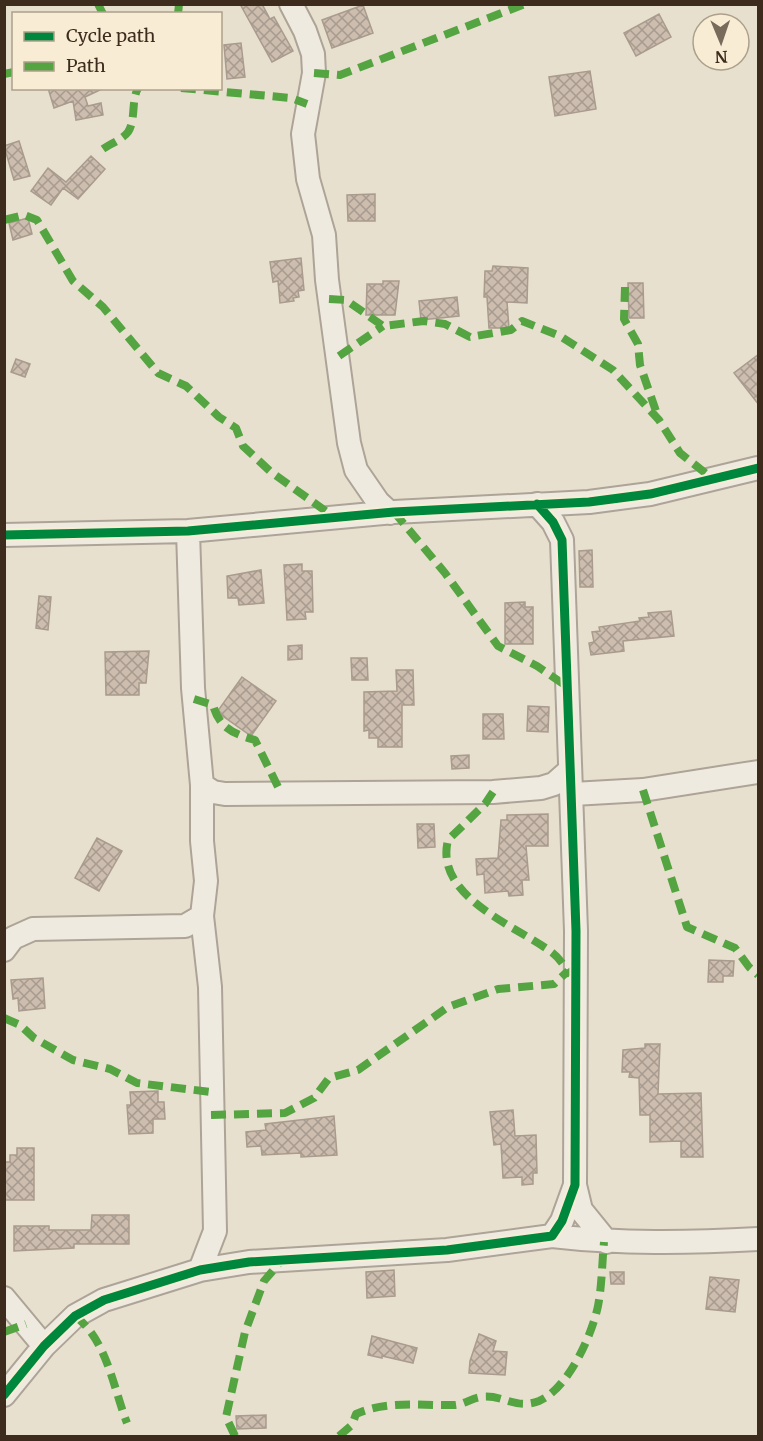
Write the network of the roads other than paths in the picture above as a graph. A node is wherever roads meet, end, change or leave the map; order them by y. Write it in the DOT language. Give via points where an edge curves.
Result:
graph roads {
  1 [pos="291,4"];
  2 [pos="759,468"];
  3 [pos="581,502"];
  4 [pos="537,504"];
  5 [pos="390,513"];
  6 [pos="188,531"];
  7 [pos="4,535"];
  8 [pos="562,540"];
  9 [pos="570,770"];
  10 [pos="759,772"];
  11 [pos="202,785"];
  12 [pos="546,786"];
  13 [pos="573,798"];
  14 [pos="202,916"];
  15 [pos="4,950"];
  16 [pos="575,1185"];
  17 [pos="552,1236"];
  18 [pos="759,1239"];
  19 [pos="607,1242"];
  20 [pos="200,1270"];
  21 [pos="4,1298"];
  22 [pos="44,1346"];
  23 [pos="4,1395"];
  1 -- 5 [label="street" via="313,54 314,73 303,134 308,179 324,235 349,442 356,470"];
  2 -- 3 [label="street" via="650,494"];
  3 -- 4 [label="street"];
  3 -- 8 [label="street"];
  4 -- 5 [label="street"];
  4 -- 8 [label="street"];
  5 -- 6 [label="street"];
  6 -- 7 [label="street"];
  6 -- 11 [label="street" via="193,688"];
  8 -- 9 [label="street"];
  9 -- 12 [label="street"];
  9 -- 13 [label="street"];
  10 -- 13 [label="street"];
  11 -- 12 [label="street" via="225,794 493,792"];
  11 -- 14 [label="street" via="206,880"];
  12 -- 13 [label="street"];
  13 -- 16 [label="street"];
  14 -- 15 [label="street" via="185,926 33,928 13,938"];
  14 -- 20 [label="street" via="210,987 215,1231"];
  16 -- 17 [label="street"];
  16 -- 19 [label="street" via="581,1210"];
  17 -- 19 [label="street"];
  17 -- 20 [label="street" via="447,1250 249,1262"];
  18 -- 19 [label="street" via="666,1244"];
  20 -- 22 [label="street" via="104,1300 75,1316"];
  21 -- 22 [label="street"];
  22 -- 23 [label="street"];
}
